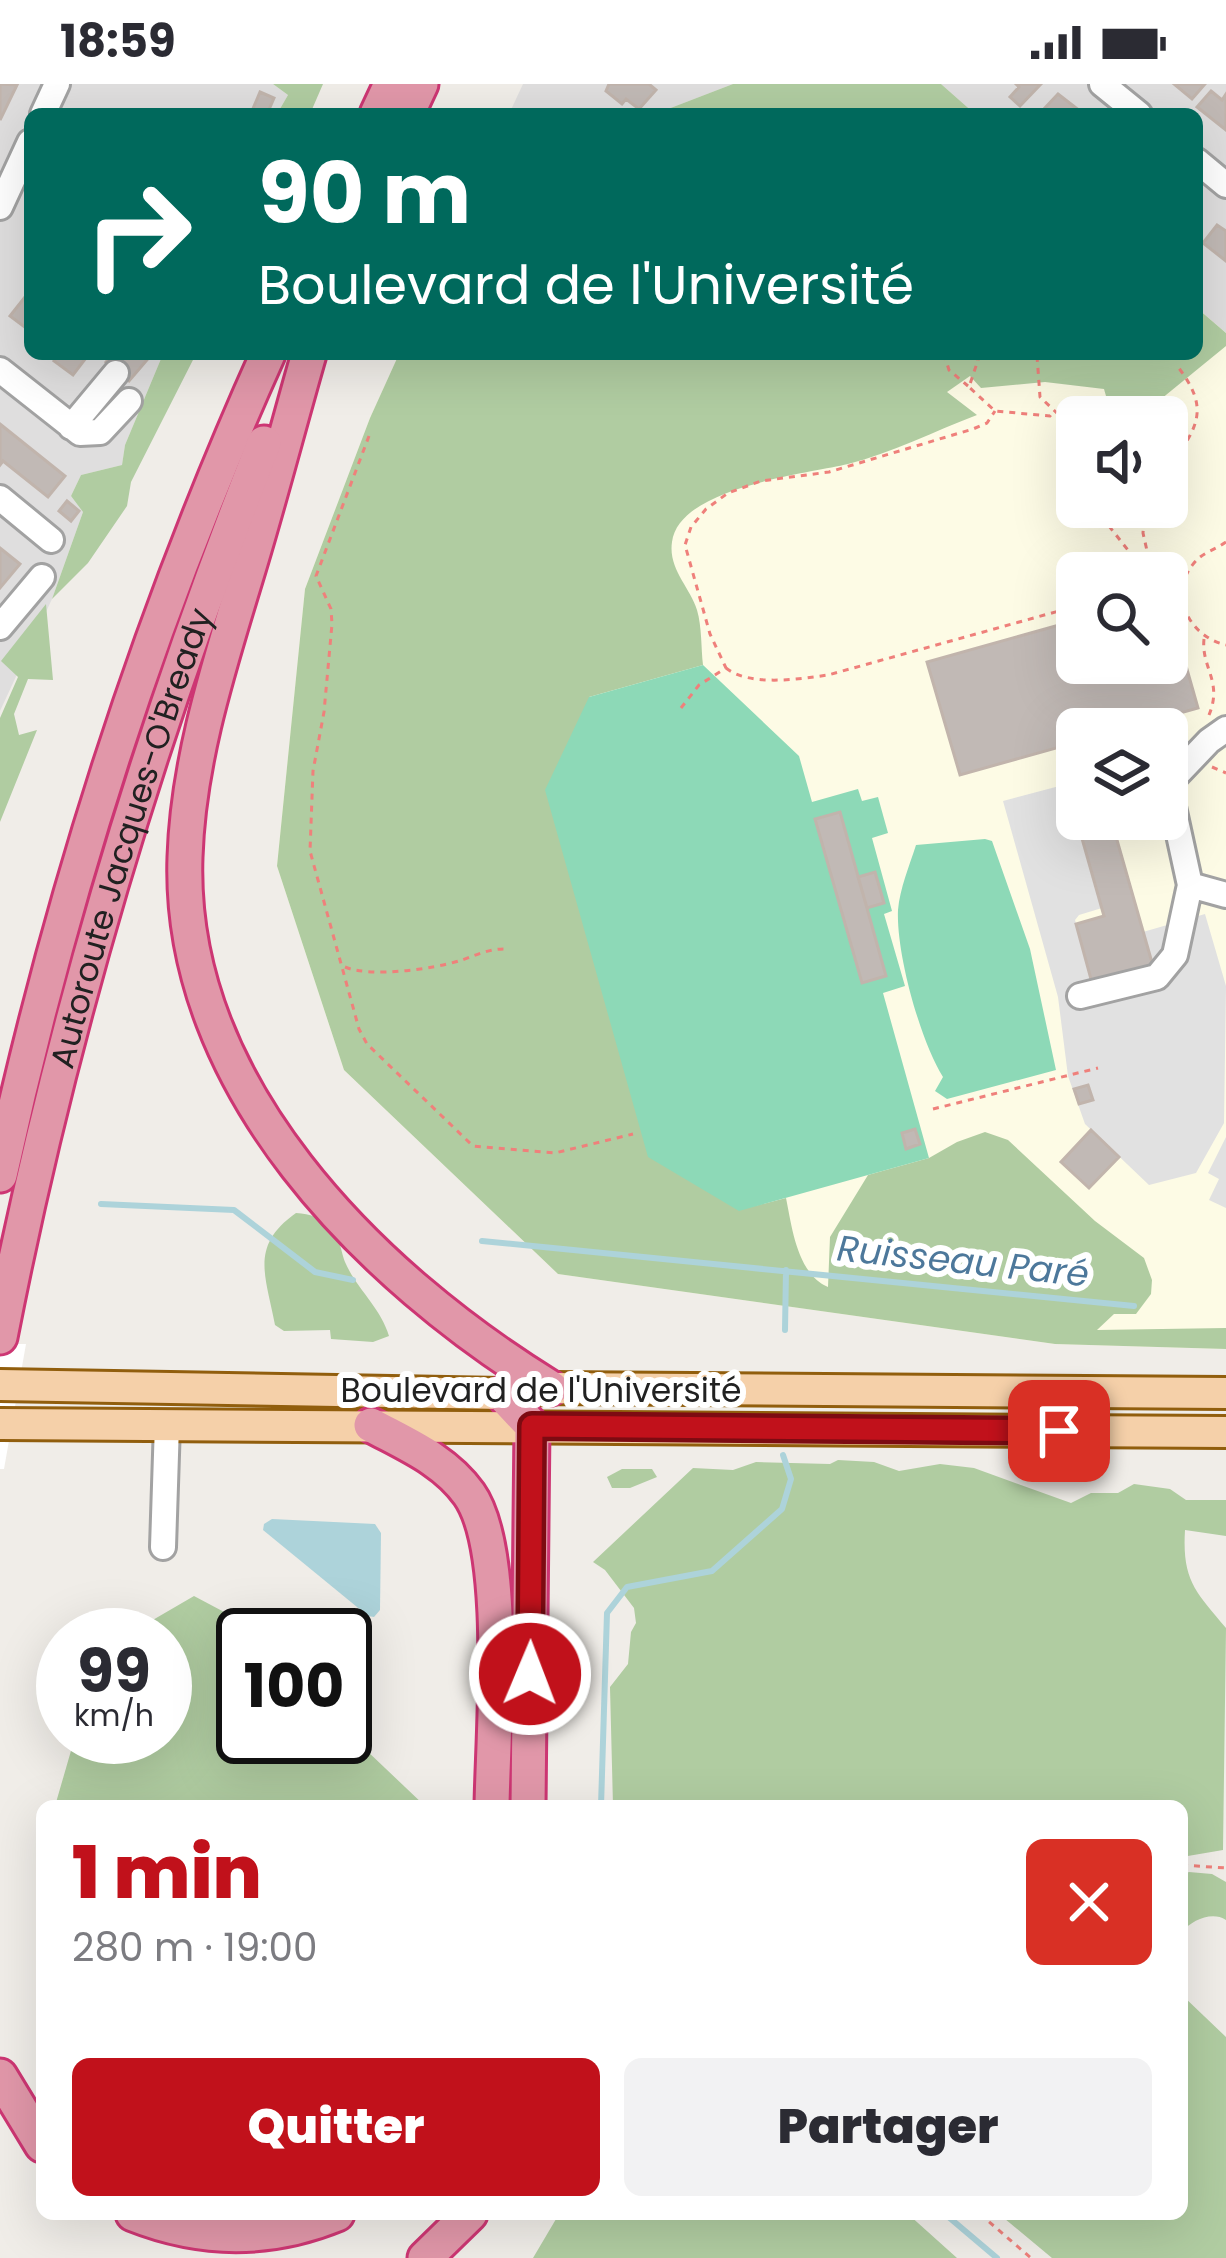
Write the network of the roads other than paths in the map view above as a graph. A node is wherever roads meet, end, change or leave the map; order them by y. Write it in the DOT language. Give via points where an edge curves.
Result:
graph roads {
  1 [pos="1102,84"];
  2 [pos="1132,108"];
  3 [pos="24,155"];
  4 [pos="0,207"];
  5 [pos="265,360"];
  6 [pos="303,360"];
  7 [pos="303,360"];
  8 [pos="0,370"];
  9 [pos="116,373"];
  10 [pos="129,400"];
  11 [pos="71,427"];
  12 [pos="0,498"];
  13 [pos="51,540"];
  14 [pos="42,577"];
  15 [pos="0,627"];
  16 [pos="1215,726"];
  17 [pos="1190,885"];
  18 [pos="1226,895"];
  19 [pos="1080,996"];
  20 [pos="0,1175"];
  21 [pos="0,1337"];
  22 [pos="0,1385"];
  23 [pos="551,1388"];
  24 [pos="1226,1393"];
  25 [pos="502,1394"];
  26 [pos="0,1424"];
  27 [pos="166,1424"];
  28 [pos="371,1425"];
  29 [pos="532,1426"];
  30 [pos="1226,1432"];
  31 [pos="164,1547"];
  32 [pos="492,1800"];
  33 [pos="528,1800"];
  34 [pos="0,2077"];
  35 [pos="36,2134"];
  36 [pos="151,2220"];
  37 [pos="319,2220"];
  38 [pos="464,2220"];
  39 [pos="425,2258"];
  1 -- 2 [label="street"];
  3 -- 4 [label="street"];
  5 -- 20 [label="highway, Autoroute Jacques-O'Bready" via="124,728"];
  6 -- 21 [label="highway, Autoroute Jacques-O'Bready" via="209,587 120,848 58,1075"];
  7 -- 23 [label="highway" via="192,783 184,878 197,968 234,1069 319,1190 438,1307"];
  8 -- 11 [label="street"];
  9 -- 11 [label="street"];
  10 -- 11 [label="street" via="100,432"];
  12 -- 13 [label="street"];
  14 -- 15 [label="street"];
  16 -- 17 [label="street" via="1168,784"];
  17 -- 18 [label="street"];
  17 -- 19 [label="street" via="1167,968 1140,984"];
  22 -- 25 [label="main road, Boulevard de l'Université"];
  23 -- 24 [label="main road, Boulevard de l'Université"];
  23 -- 25 [label="main road, Boulevard de l'Université"];
  25 -- 29 [label="highway"];
  26 -- 27 [label="main road, Boulevard de l'Université"];
  27 -- 28 [label="main road, Boulevard de l'Université"];
  27 -- 31 [label="street"];
  28 -- 29 [label="main road, Boulevard de l'Université"];
  28 -- 32 [label="highway" via="451,1472 484,1524 494,1577"];
  29 -- 30 [label="main road, Boulevard de l'Université"];
  29 -- 33 [label="highway"];
  34 -- 35 [label="highway"];
  36 -- 37 [label="highway" via="233,2236"];
  38 -- 39 [label="highway"];
}
